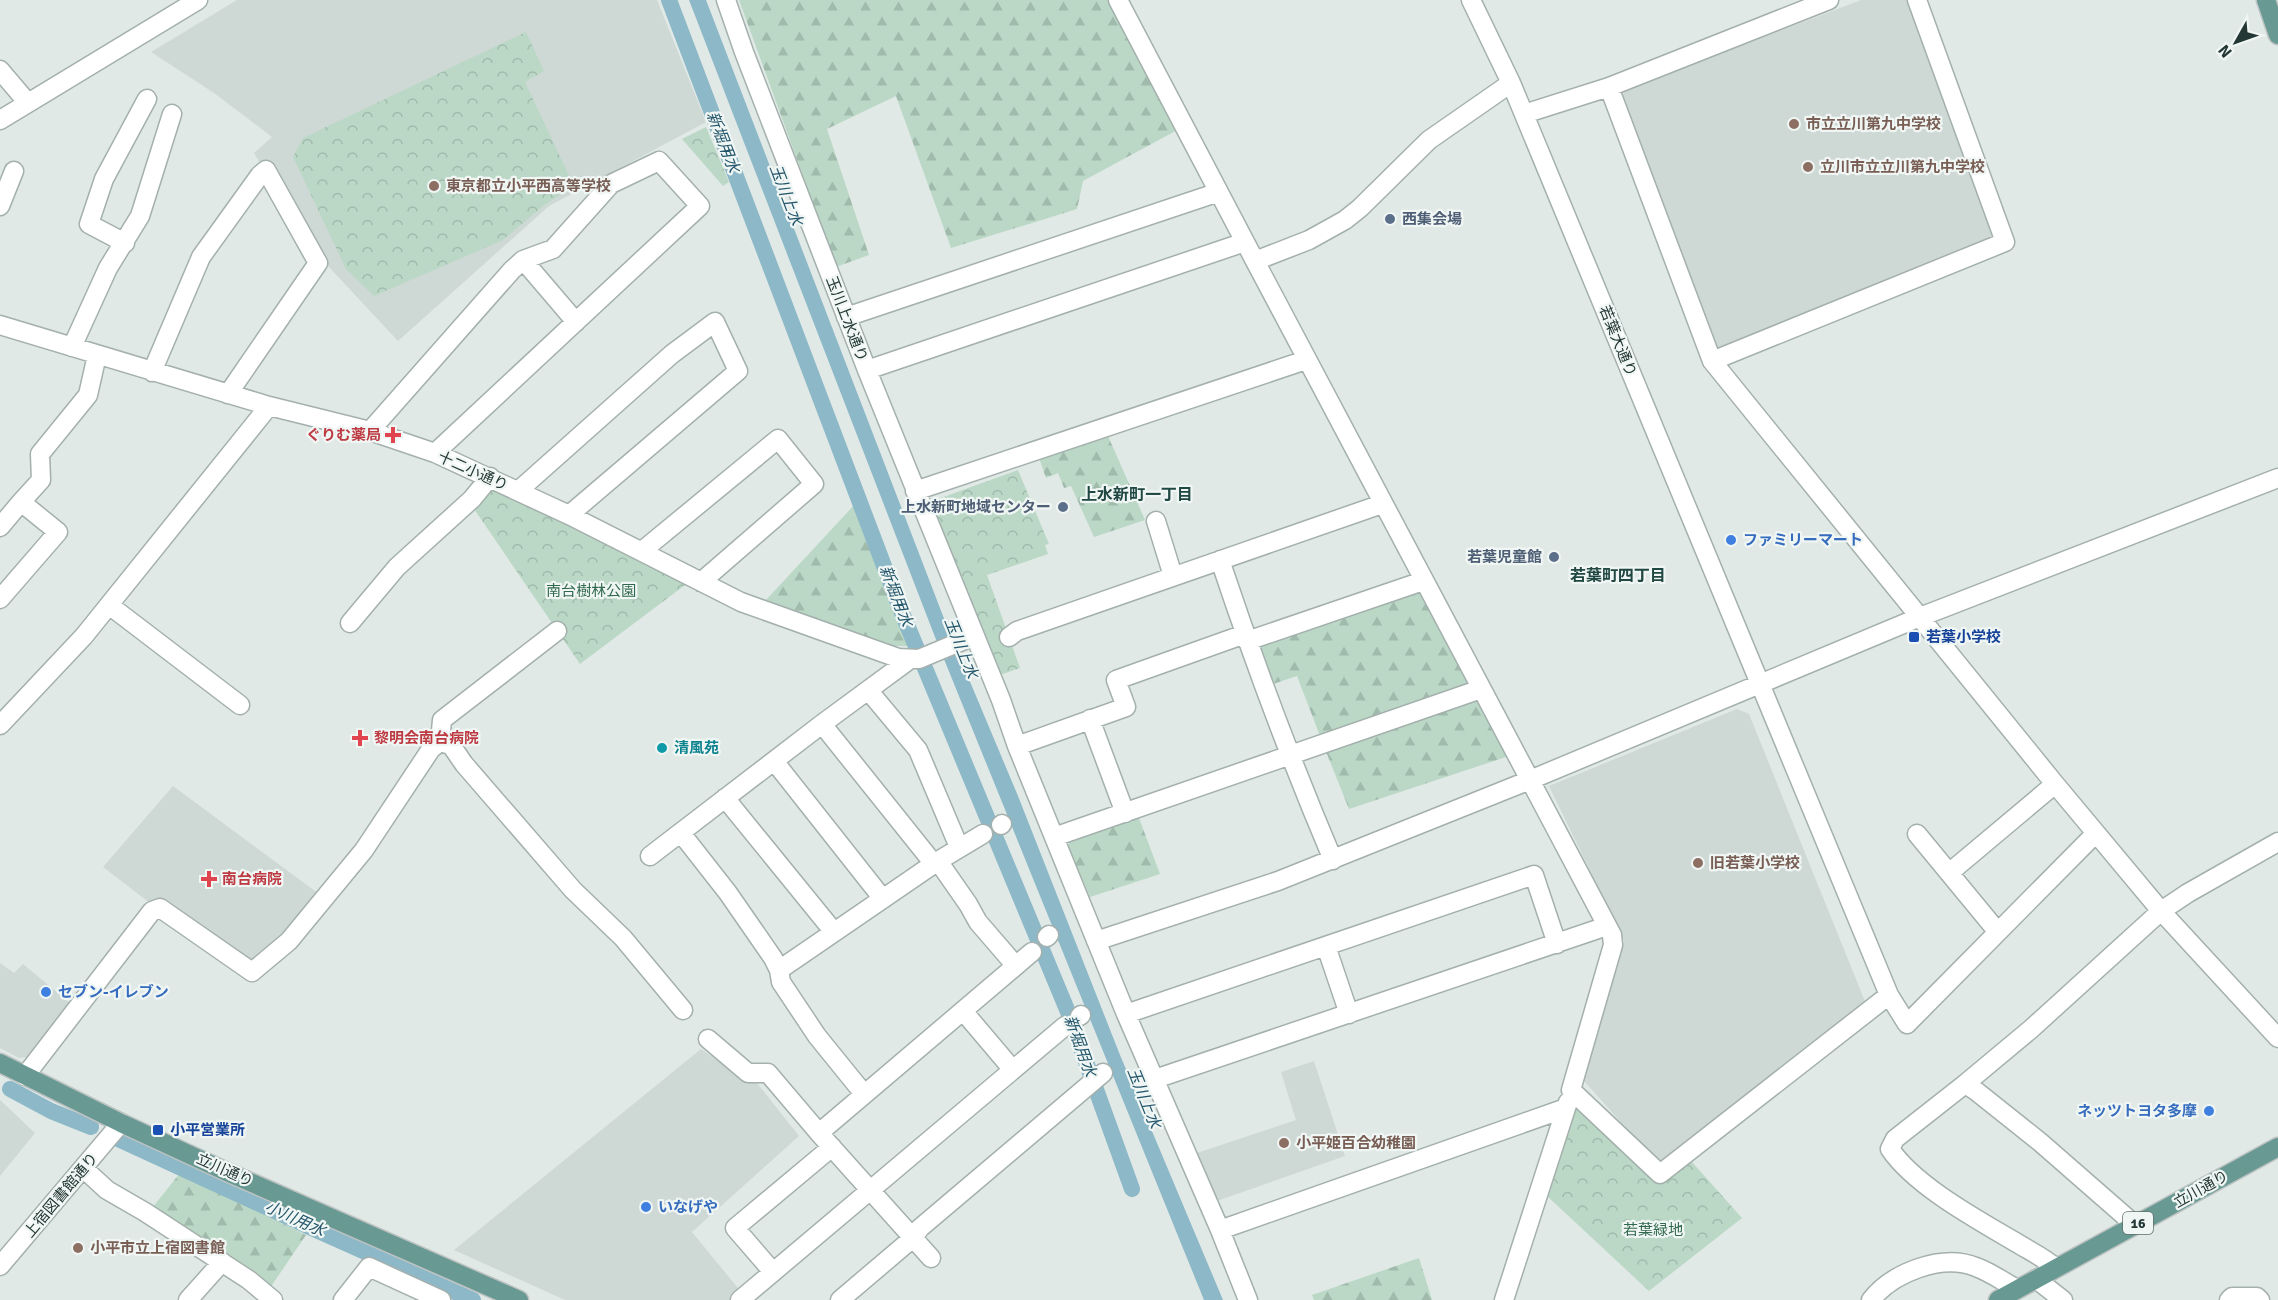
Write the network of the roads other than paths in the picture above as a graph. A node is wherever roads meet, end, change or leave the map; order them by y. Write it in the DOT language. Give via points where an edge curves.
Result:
graph roads {
  1 [pos="198,0"];
  2 [pos="726,0"];
  3 [pos="1118,0"];
  4 [pos="1471,0"];
  5 [pos="1829,0"];
  6 [pos="1917,0"];
  7 [pos="2266,0"];
  8 [pos="2278,35"];
  9 [pos="0,70"];
  10 [pos="1511,82"];
  11 [pos="1608,87"];
  12 [pos="147,99"];
  13 [pos="28,103"];
  14 [pos="172,114"];
  15 [pos="1524,114"];
  16 [pos="1,118"];
  17 [pos="14,171"];
  18 [pos="1219,192"];
  19 [pos="0,207"];
  20 [pos="1245,242"];
  21 [pos="125,243"];
  22 [pos="524,260"];
  23 [pos="1255,261"];
  24 [pos="846,317"];
  25 [pos="576,322"];
  26 [pos="0,326"];
  27 [pos="72,347"];
  28 [pos="98,355"];
  29 [pos="1306,360"];
  30 [pos="1712,361"];
  31 [pos="867,370"];
  32 [pos="152,372"];
  33 [pos="228,394"];
  34 [pos="269,406"];
  35 [pos="370,431"];
  36 [pos="435,453"];
  37 [pos="490,477"];
  38 [pos="2278,478"];
  39 [pos="518,491"];
  40 [pos="915,491"];
  41 [pos="21,502"];
  42 [pos="1382,504"];
  43 [pos="569,515"];
  44 [pos="1156,521"];
  45 [pos="0,527"];
  46 [pos="642,552"];
  47 [pos="1220,560"];
  48 [pos="1173,576"];
  49 [pos="1423,581"];
  50 [pos="701,582"];
  51 [pos="0,599"];
  52 [pos="109,605"];
  53 [pos="1920,617"];
  54 [pos="350,623"];
  55 [pos="557,631"];
  56 [pos="974,636"];
  57 [pos="1009,637"];
  58 [pos="1246,638"];
  59 [pos="919,658"];
  60 [pos="1759,685"];
  61 [pos="1481,689"];
  62 [pos="868,690"];
  63 [pos="240,705"];
  64 [pos="1090,719"];
  65 [pos="822,724"];
  66 [pos="0,725"];
  67 [pos="440,742"];
  68 [pos="1017,746"];
  69 [pos="1290,756"];
  70 [pos="774,761"];
  71 [pos="1530,780"];
  72 [pos="2055,784"];
  73 [pos="725,798"];
  74 [pos="1125,813"];
  75 [pos="681,833"];
  76 [pos="2096,833"];
  77 [pos="983,834"];
  78 [pos="1917,834"];
  79 [pos="1054,837"];
  80 [pos="2278,842"];
  81 [pos="959,847"];
  82 [pos="650,856"];
  83 [pos="1333,860"];
  84 [pos="936,862"];
  85 [pos="1949,873"];
  86 [pos="883,899"];
  87 [pos="2161,911"];
  88 [pos="1607,926"];
  89 [pos="1997,931"];
  90 [pos="834,932"];
  91 [pos="1096,941"];
  92 [pos="1557,944"];
  93 [pos="1326,945"];
  94 [pos="1032,952"];
  95 [pos="1016,966"];
  96 [pos="779,970"];
  97 [pos="1888,995"];
  98 [pos="683,1010"];
  99 [pos="963,1011"];
  100 [pos="1126,1014"];
  101 [pos="1349,1014"];
  102 [pos="1075,1019"];
  103 [pos="2278,1038"];
  104 [pos="708,1039"];
  105 [pos="0,1063"];
  106 [pos="1013,1070"];
  107 [pos="25,1076"];
  108 [pos="1095,1079"];
  109 [pos="1155,1079"];
  110 [pos="1965,1084"];
  111 [pos="1571,1090"];
  112 [pos="864,1094"];
  113 [pos="1566,1108"];
  114 [pos="121,1123"];
  115 [pos="819,1133"];
  116 [pos="832,1147"];
  117 [pos="2278,1147"];
  118 [pos="83,1168"];
  119 [pos="870,1189"];
  120 [pos="2132,1226"];
  121 [pos="1221,1230"];
  122 [pos="913,1238"];
  123 [pos="931,1258"];
  124 [pos="222,1262"];
  125 [pos="0,1266"];
  126 [pos="2056,1268"];
  127 [pos="773,1272"];
  128 [pos="2036,1279"];
  129 [pos="2018,1289"];
  130 [pos="434,1299"];
  131 [pos="188,1300"];
  132 [pos="273,1300"];
  133 [pos="343,1300"];
  134 [pos="519,1300"];
  135 [pos="741,1300"];
  136 [pos="840,1300"];
  137 [pos="1248,1300"];
  138 [pos="1504,1300"];
  139 [pos="1871,1300"];
  140 [pos="1998,1300"];
  141 [pos="2063,1300"];
  142 [pos="2229,1300"];
  143 [pos="2260,1300"];
  1 -- 13 [label="street"];
  2 -- 24 [label="street, 玉川上水通り"];
  3 -- 18 [label="street"];
  4 -- 10 [label="street, 若葉大通り"];
  5 -- 11 [label="street"];
  6 -- 30 [label="street" via="2005,242"];
  7 -- 8 [label="main road"];
  9 -- 13 [label="street"];
  10 -- 15 [label="street, 若葉大通り"];
  10 -- 23 [label="street" via="1430,140 1345,220 1309,240"];
  11 -- 15 [label="street"];
  11 -- 30 [label="street"];
  12 -- 21 [label="street" via="104,179 89,224"];
  13 -- 16 [label="street"];
  14 -- 21 [label="street" via="140,216"];
  15 -- 60 [label="street, 若葉大通り"];
  17 -- 19 [label="street"];
  18 -- 20 [label="street"];
  18 -- 24 [label="street"];
  20 -- 23 [label="street"];
  20 -- 31 [label="street"];
  21 -- 27 [label="street" via="108,268"];
  22 -- 25 [label="street"];
  22 -- 25 [label="street" via="553,249 611,184 659,162 700,206"];
  22 -- 35 [label="street"];
  23 -- 29 [label="street"];
  24 -- 31 [label="street, 玉川上水通り"];
  25 -- 36 [label="street"];
  26 -- 27 [label="street, 十二小通り"];
  27 -- 28 [label="street, 十二小通り"];
  28 -- 32 [label="street, 十二小通り"];
  28 -- 41 [label="street" via="87,395 40,454 41,480"];
  29 -- 40 [label="street"];
  29 -- 42 [label="street"];
  30 -- 53 [label="street"];
  31 -- 40 [label="street, 玉川上水通り"];
  32 -- 33 [label="street, 十二小通り"];
  32 -- 33 [label="street" via="201,257 266,170 318,263"];
  33 -- 34 [label="street, 十二小通り"];
  34 -- 35 [label="street, 十二小通り"];
  34 -- 52 [label="street"];
  35 -- 36 [label="street, 十二小通り"];
  36 -- 37 [label="street, 十二小通り"];
  37 -- 39 [label="street, 十二小通り"];
  37 -- 54 [label="street" via="472,499 397,567"];
  38 -- 53 [label="street"];
  39 -- 43 [label="street, 十二小通り"];
  39 -- 43 [label="street" via="672,354 715,322 738,371"];
  40 -- 56 [label="street, 玉川上水通り"];
  41 -- 45 [label="street"];
  41 -- 51 [label="street" via="58,532"];
  42 -- 47 [label="street"];
  42 -- 49 [label="street"];
  43 -- 46 [label="street, 十二小通り"];
  44 -- 48 [label="street"];
  46 -- 50 [label="street, 十二小通り"];
  46 -- 50 [label="street" via="778,439 814,484"];
  47 -- 48 [label="street"];
  47 -- 58 [label="street"];
  48 -- 57 [label="street"];
  49 -- 58 [label="street"];
  49 -- 61 [label="street"];
  50 -- 59 [label="street, 十二小通り" via="791,621 898,658"];
  52 -- 63 [label="street"];
  52 -- 66 [label="street"];
  53 -- 60 [label="street"];
  53 -- 72 [label="street"];
  55 -- 67 [label="street" via="442,720"];
  56 -- 59 [label="street"];
  56 -- 68 [label="street, 玉川上水通り"];
  58 -- 64 [label="street" via="1116,680 1126,707"];
  58 -- 69 [label="street"];
  59 -- 62 [label="street"];
  60 -- 71 [label="street"];
  60 -- 97 [label="street, 若葉大通り"];
  61 -- 69 [label="street"];
  61 -- 71 [label="street"];
  62 -- 65 [label="street"];
  62 -- 81 [label="street" via="918,750"];
  64 -- 68 [label="street"];
  64 -- 74 [label="street"];
  65 -- 70 [label="street"];
  65 -- 84 [label="street"];
  67 -- 98 [label="street" via="451,745 573,890 622,938"];
  67 -- 107 [label="street" via="431,749 364,850 289,941 252,972 160,908 153,911"];
  68 -- 79 [label="street, 玉川上水通り"];
  69 -- 74 [label="street"];
  69 -- 83 [label="street"];
  70 -- 73 [label="street"];
  70 -- 86 [label="street"];
  71 -- 83 [label="street"];
  71 -- 88 [label="street"];
  72 -- 76 [label="street"];
  72 -- 85 [label="street"];
  73 -- 75 [label="street"];
  73 -- 90 [label="street"];
  74 -- 79 [label="street"];
  75 -- 82 [label="street"];
  75 -- 96 [label="street" via="728,893"];
  76 -- 87 [label="street"];
  76 -- 89 [label="street"];
  77 -- 81 [label="street"];
  78 -- 85 [label="street"];
  79 -- 91 [label="street, 玉川上水通り"];
  80 -- 87 [label="street"];
  81 -- 84 [label="street"];
  83 -- 91 [label="street"];
  84 -- 86 [label="street"];
  84 -- 95 [label="street" via="978,922"];
  85 -- 89 [label="street"];
  86 -- 90 [label="street"];
  87 -- 103 [label="street"];
  87 -- 110 [label="street"];
  88 -- 92 [label="street"];
  88 -- 111 [label="street" via="1613,945"];
  89 -- 97 [label="street, 若葉大通り" via="1907,1023"];
  90 -- 96 [label="street"];
  91 -- 100 [label="street, 玉川上水通り"];
  92 -- 93 [label="street" via="1534,875"];
  92 -- 101 [label="street"];
  93 -- 100 [label="street"];
  93 -- 101 [label="street"];
  94 -- 95 [label="street"];
  95 -- 99 [label="street"];
  96 -- 112 [label="street" via="780,982 817,1036"];
  97 -- 111 [label="street" via="1660,1174"];
  99 -- 106 [label="street"];
  99 -- 112 [label="street"];
  100 -- 109 [label="street, 玉川上水通り"];
  101 -- 109 [label="street"];
  102 -- 106 [label="street"];
  104 -- 115 [label="street" via="748,1073 768,1073"];
  105 -- 107 [label="main road, 立川通り"];
  106 -- 119 [label="street"];
  107 -- 114 [label="main road, 立川通り"];
  108 -- 122 [label="street"];
  109 -- 121 [label="street, 玉川上水通り"];
  110 -- 120 [label="street" via="2040,1142"];
  110 -- 126 [label="street" via="1895,1139 1890,1149 1910,1171 1946,1198"];
  111 -- 113 [label="street"];
  112 -- 115 [label="street"];
  113 -- 121 [label="street"];
  113 -- 138 [label="street"];
  114 -- 118 [label="street, 上宿図書館通り"];
  114 -- 134 [label="main road, 立川通り"];
  115 -- 116 [label="street"];
  116 -- 119 [label="street"];
  116 -- 127 [label="street" via="735,1228"];
  117 -- 120 [label="main road, 立川通り / 16"];
  118 -- 124 [label="street" via="107,1190"];
  118 -- 125 [label="street, 上宿図書館通り"];
  119 -- 122 [label="street"];
  119 -- 127 [label="street"];
  120 -- 126 [label="main road, 立川通り / 16"];
  121 -- 137 [label="street, 玉川上水通り"];
  122 -- 123 [label="street"];
  122 -- 136 [label="street"];
  124 -- 131 [label="street"];
  124 -- 132 [label="street"];
  126 -- 128 [label="main road, 立川通り / 16"];
  127 -- 135 [label="street"];
  128 -- 129 [label="main road, 立川通り / 16"];
  128 -- 141 [label="street"];
  129 -- 139 [label="street" via="1975,1266 1952,1263 1912,1269 1881,1288"];
  129 -- 140 [label="main road, 立川通り / 16"];
  130 -- 133 [label="street" via="369,1267"];
  142 -- 143 [label="street"];
}
